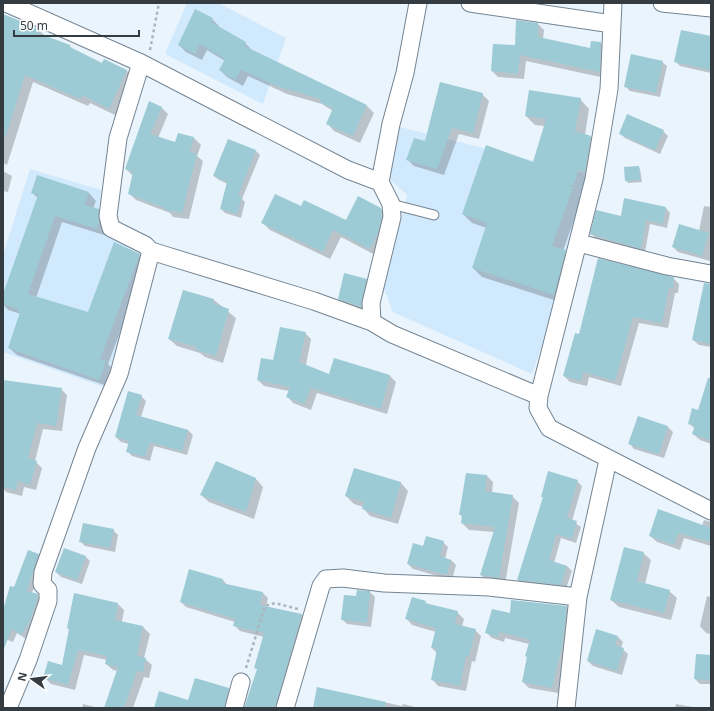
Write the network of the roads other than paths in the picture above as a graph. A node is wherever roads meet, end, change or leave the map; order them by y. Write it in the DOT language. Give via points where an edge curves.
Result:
graph roads {
  1 [pos="6,3"];
  2 [pos="418,3"];
  3 [pos="470,3"];
  4 [pos="613,3"];
  5 [pos="662,3"];
  6 [pos="711,8"];
  7 [pos="612,24"];
  8 [pos="144,65"];
  9 [pos="380,182"];
  10 [pos="391,204"];
  11 [pos="434,215"];
  12 [pos="579,244"];
  13 [pos="151,251"];
  14 [pos="711,274"];
  15 [pos="372,322"];
  16 [pos="539,396"];
  17 [pos="608,460"];
  18 [pos="711,511"];
  19 [pos="578,597"];
  20 [pos="242,682"];
  21 [pos="8,708"];
  22 [pos="234,708"];
  23 [pos="285,708"];
  24 [pos="566,708"];
  1 -- 8 [label="street"];
  2 -- 9 [label="street"];
  3 -- 7 [label="street"];
  4 -- 7 [label="street"];
  5 -- 6 [label="street"];
  7 -- 12 [label="street" via="609,89 594,179"];
  8 -- 9 [label="street" via="348,170"];
  8 -- 13 [label="street" via="118,138 108,216 111,228 145,245"];
  9 -- 10 [label="street"];
  10 -- 11 [label="lane"];
  10 -- 15 [label="street" via="390,229 371,303"];
  12 -- 14 [label="street"];
  12 -- 16 [label="street"];
  13 -- 15 [label="street" via="314,301"];
  13 -- 21 [label="street" via="119,374 88,448 43,572 42,584 48,590 48,601"];
  15 -- 16 [label="street" via="392,334"];
  16 -- 17 [label="street" via="538,408 549,428"];
  17 -- 18 [label="street"];
  17 -- 19 [label="street"];
  19 -- 23 [label="street" via="490,587 326,579 321,586"];
  19 -- 24 [label="street"];
  20 -- 22 [label="street"];
}
